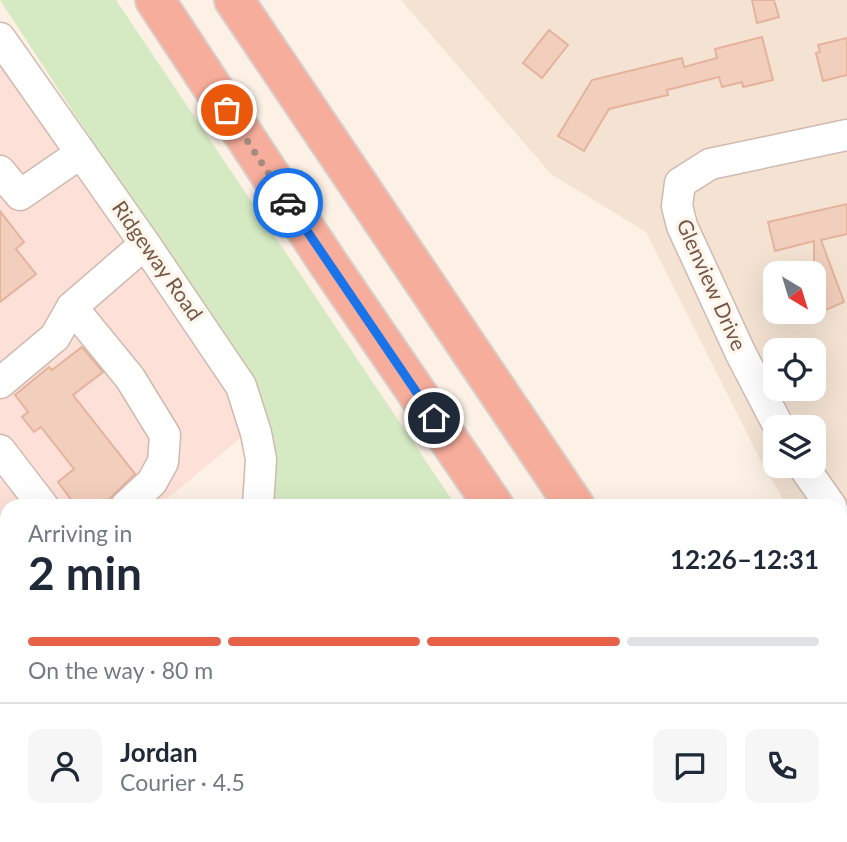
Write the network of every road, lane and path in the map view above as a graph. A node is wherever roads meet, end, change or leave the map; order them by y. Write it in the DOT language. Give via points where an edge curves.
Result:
graph roads {
  1 [pos="155,0"];
  2 [pos="234,0"];
  3 [pos="0,38"];
  4 [pos="847,135"];
  5 [pos="81,153"];
  6 [pos="0,171"];
  7 [pos="145,244"];
  8 [pos="72,307"];
  9 [pos="0,383"];
  10 [pos="773,415"];
  11 [pos="0,450"];
  12 [pos="811,478"];
  13 [pos="38,499"];
  14 [pos="134,499"];
  15 [pos="258,499"];
  16 [pos="489,499"];
  17 [pos="570,499"];
  18 [pos="826,499"];
  1 -- 16 [label="highway"];
  2 -- 17 [label="highway"];
  3 -- 5 [label="street, Ridgeway Road"];
  4 -- 10 [label="street, Glenview Drive" via="710,164 680,183 677,206 682,226"];
  5 -- 6 [label="street" via="20,195"];
  5 -- 7 [label="street, Ridgeway Road"];
  7 -- 8 [label="street"];
  7 -- 15 [label="street, Ridgeway Road" via="242,386 261,459"];
  8 -- 9 [label="street" via="55,337"];
  8 -- 14 [label="street" via="130,378 165,435 163,462 152,482"];
  11 -- 13 [label="street"];
  12 -- 18 [label="street"];
}
